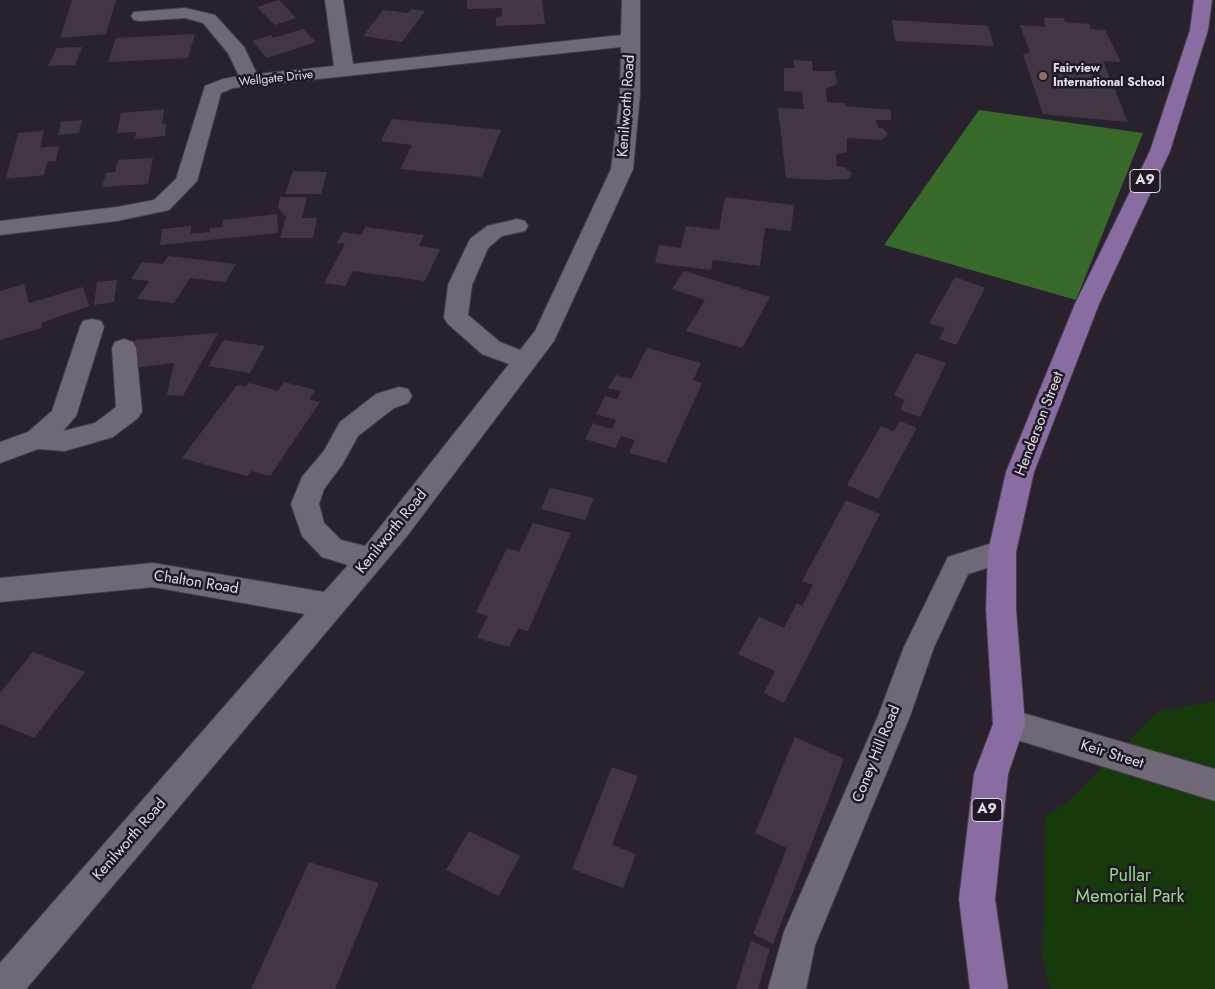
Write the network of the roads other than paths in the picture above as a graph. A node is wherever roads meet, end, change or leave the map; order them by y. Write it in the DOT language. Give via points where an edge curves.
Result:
graph roads {
  1 [pos="334,0"];
  2 [pos="631,0"];
  3 [pos="1203,0"];
  4 [pos="140,16"];
  5 [pos="631,40"];
  6 [pos="344,71"];
  7 [pos="251,81"];
  8 [pos="517,226"];
  9 [pos="0,228"];
  10 [pos="92,327"];
  11 [pos="124,348"];
  12 [pos="525,361"];
  13 [pos="398,396"];
  14 [pos="37,439"];
  15 [pos="0,453"];
  16 [pos="1002,552"];
  17 [pos="371,559"];
  18 [pos="0,590"];
  19 [pos="331,606"];
  20 [pos="1009,724"];
  21 [pos="1215,785"];
  22 [pos="2,989"];
  23 [pos="787,989"];
  24 [pos="989,989"];
  1 -- 6 [label="street"];
  2 -- 5 [label="street, Kenilworth Road"];
  3 -- 16 [label="main road, Henderson Street / A9" via="1199,30 1160,151 1087,304 1024,463"];
  4 -- 7 [label="street" via="185,13 209,19 237,51"];
  5 -- 6 [label="street, Wellgate Drive"];
  5 -- 12 [label="street, Kenilworth Road" via="630,94 622,169 544,335"];
  6 -- 7 [label="street, Wellgate Drive"];
  7 -- 9 [label="street, Wellgate Drive" via="230,83 212,90 186,181 161,205 117,214"];
  8 -- 12 [label="street" via="495,231 478,244 460,285 456,318 491,348"];
  10 -- 14 [label="street" via="63,416"];
  11 -- 14 [label="street" via="129,411 104,430 65,441"];
  12 -- 17 [label="street, Kenilworth Road"];
  13 -- 17 [label="street" via="385,401 349,430 312,485 305,504 312,528 332,550"];
  14 -- 15 [label="street"];
  16 -- 20 [label="main road, Henderson Street / A9" via="1001,608"];
  16 -- 23 [label="street, Coney Hill Road" via="958,565 919,647 894,716 797,945"];
  17 -- 19 [label="street, Kenilworth Road"];
  18 -- 19 [label="street, Chalton Road" via="154,575"];
  19 -- 22 [label="street, Kenilworth Road"];
  20 -- 21 [label="street, Keir Street"];
  20 -- 24 [label="main road, Henderson Street / A9" via="992,774 977,898"];
}
